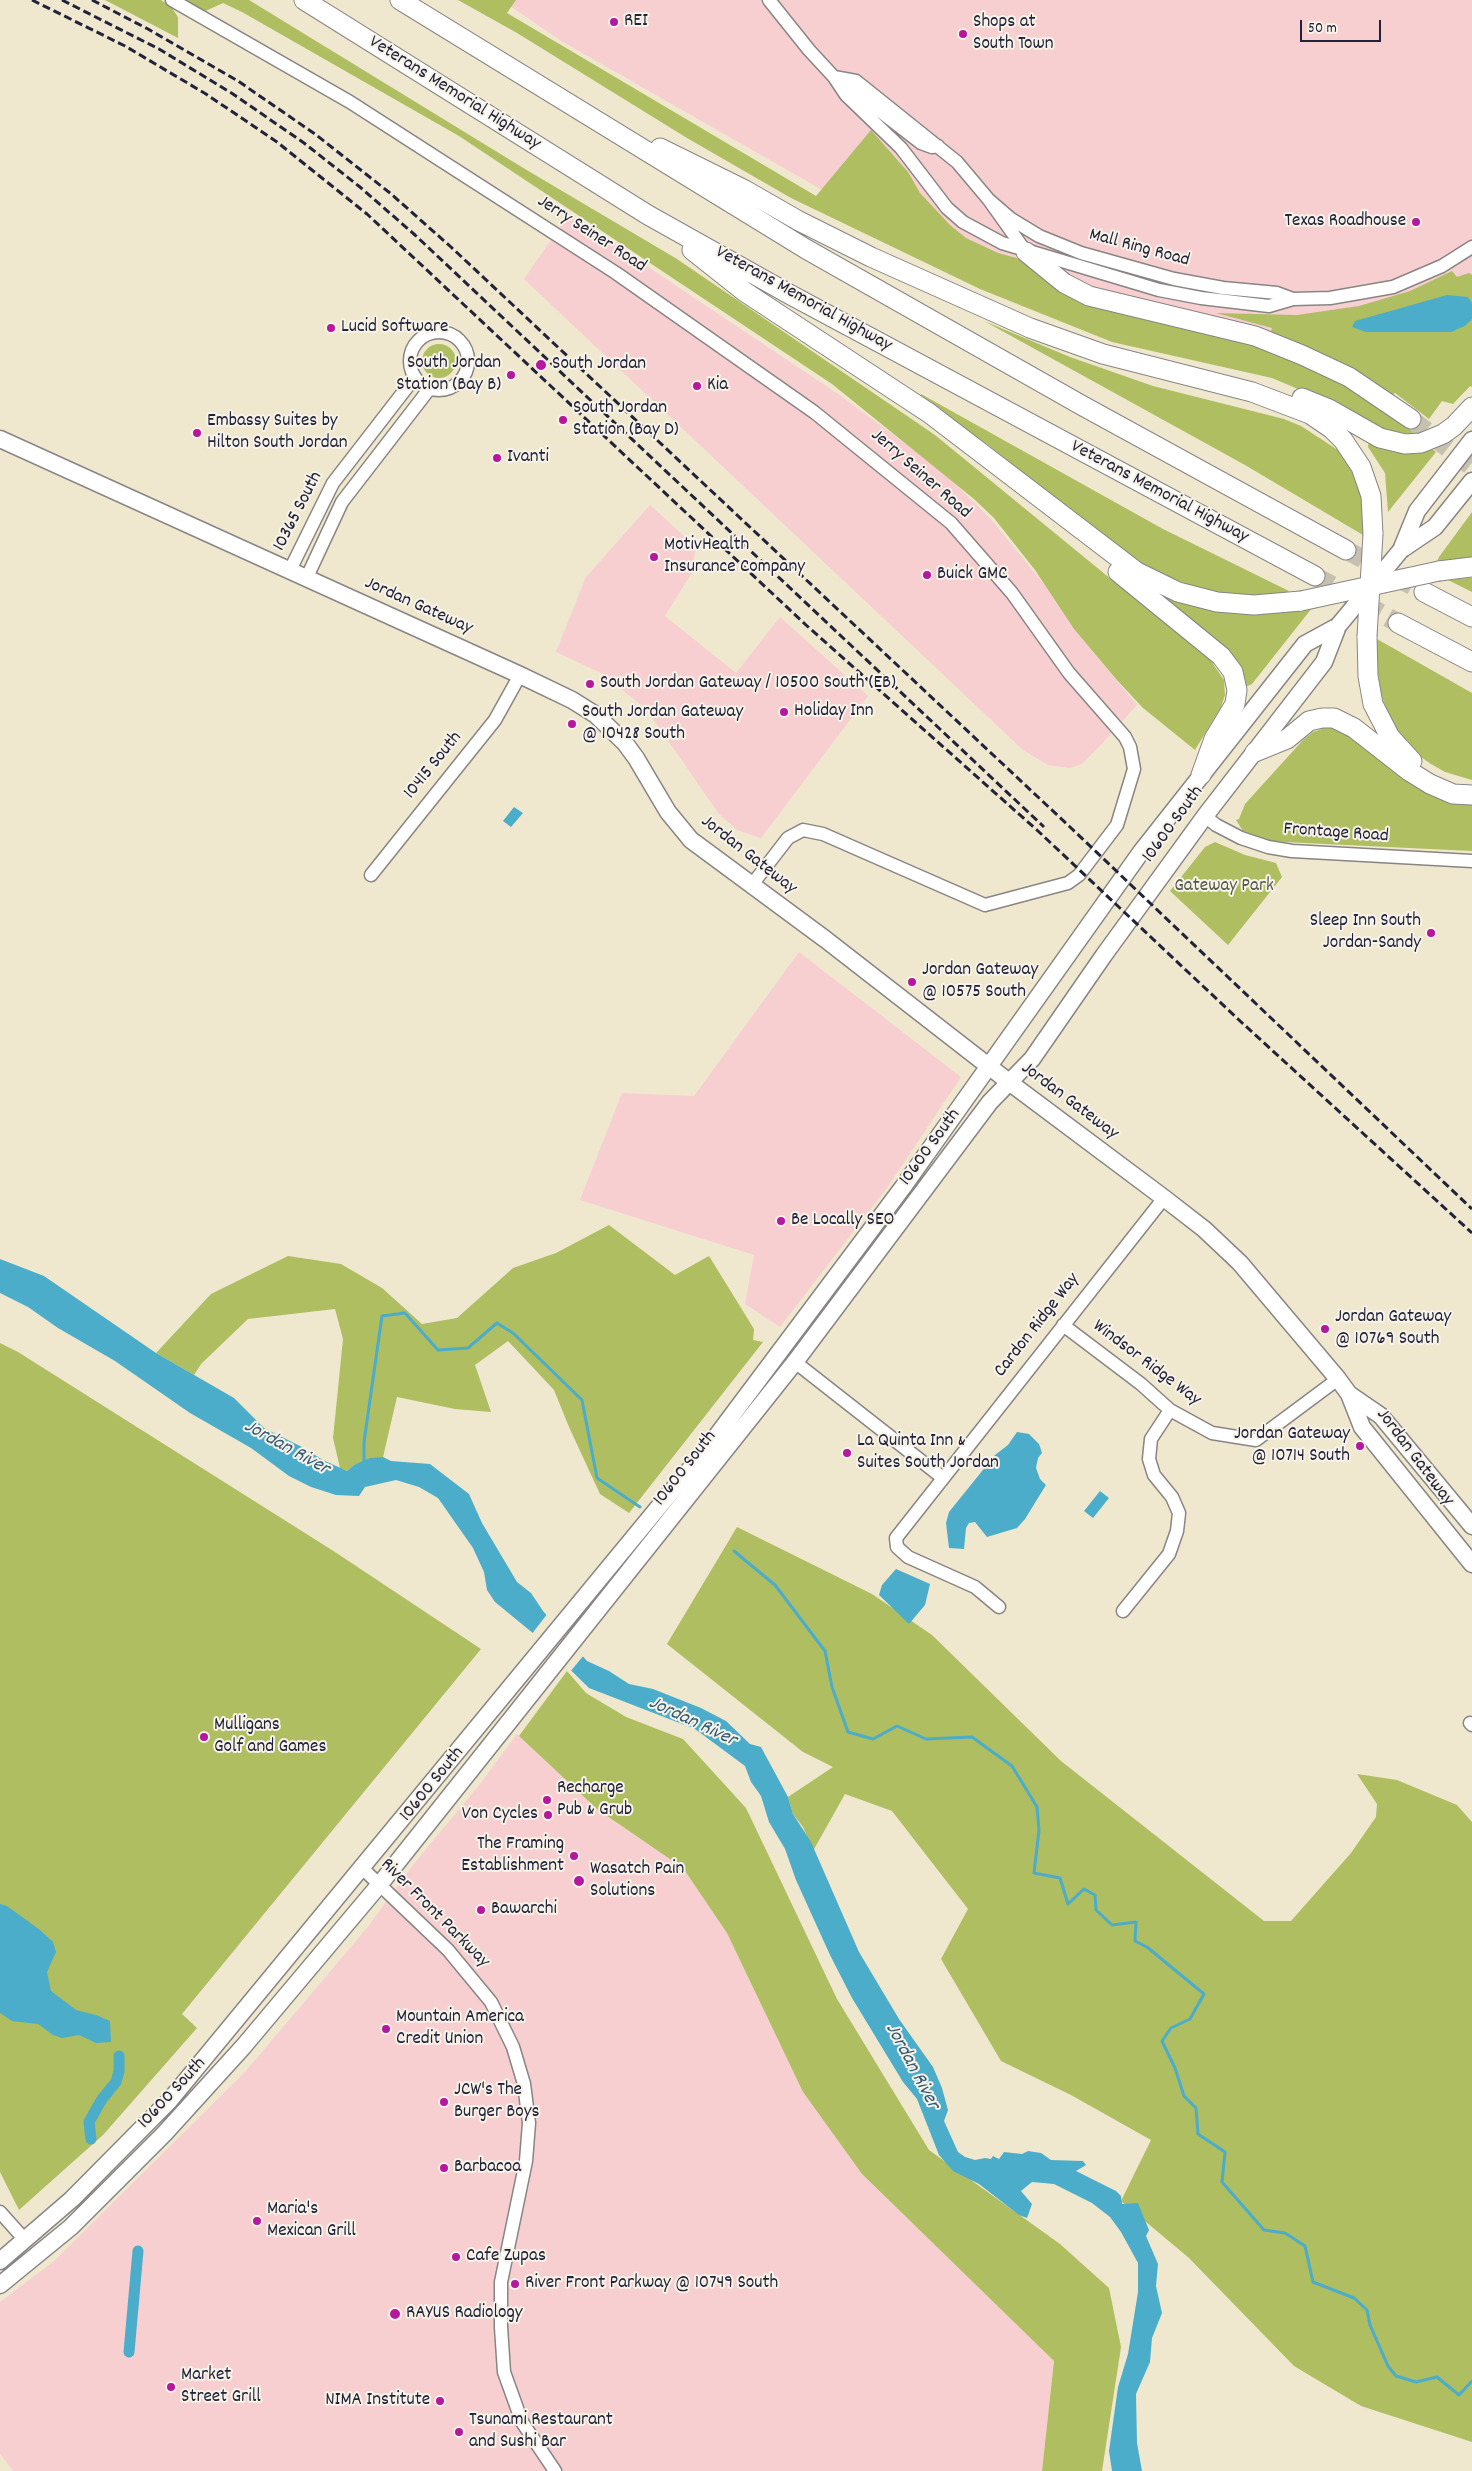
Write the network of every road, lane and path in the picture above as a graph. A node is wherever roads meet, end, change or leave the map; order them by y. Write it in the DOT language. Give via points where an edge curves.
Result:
graph roads {
  1 [pos="172,0"];
  2 [pos="304,0"];
  3 [pos="400,0"];
  4 [pos="769,0"];
  5 [pos="834,77"];
  6 [pos="567,103"];
  7 [pos="989,200"];
  8 [pos="648,215"];
  9 [pos="1472,247"];
  10 [pos="1026,252"];
  11 [pos="1293,299"];
  12 [pos="415,377"];
  13 [pos="430,388"];
  14 [pos="1252,392"];
  15 [pos="1472,407"];
  16 [pos="1412,419"];
  17 [pos="0,439"];
  18 [pos="1472,440"];
  19 [pos="1472,481"];
  20 [pos="1032,494"];
  21 [pos="1346,550"];
  22 [pos="1401,550"];
  23 [pos="1472,567"];
  24 [pos="290,570"];
  25 [pos="1315,576"];
  26 [pos="307,577"];
  27 [pos="1372,586"];
  28 [pos="1424,592"];
  29 [pos="1472,617"];
  30 [pos="1398,623"];
  31 [pos="1338,626"];
  32 [pos="1472,662"];
  33 [pos="520,675"];
  34 [pos="1255,752"];
  35 [pos="1201,776"];
  36 [pos="1472,789"];
  37 [pos="1472,795"];
  38 [pos="1205,816"];
  39 [pos="1472,861"];
  40 [pos="371,875"];
  41 [pos="752,886"];
  42 [pos="990,1067"];
  43 [pos="1009,1082"];
  44 [pos="1164,1198"];
  45 [pos="1063,1325"];
  46 [pos="796,1362"];
  47 [pos="1338,1379"];
  48 [pos="1349,1394"];
  49 [pos="1170,1410"];
  50 [pos="942,1478"];
  51 [pos="1472,1526"];
  52 [pos="1450,1538"];
  53 [pos="1472,1564"];
  54 [pos="1472,1577"];
  55 [pos="999,1606"];
  56 [pos="1123,1612"];
  57 [pos="361,1867"];
  58 [pos="380,1884"];
  59 [pos="0,2212"];
  60 [pos="25,2240"];
  61 [pos="0,2261"];
  62 [pos="0,2285"];
  63 [pos="555,2471"];
  1 -- 41 [label="street, Jerry Seiner Road" via="350,102 616,273 821,418 951,523 1012,593 1058,659 1130,747 1134,769 1117,825 1079,875 1068,883 985,905 823,834 804,830 788,838"];
  2 -- 8 [label="highway, Veterans Memorial Highway"];
  3 -- 6 [label="highway, Veterans Memorial Highway"];
  4 -- 5 [label="street, Mall Ring Road"];
  5 -- 7 [label="street, Mall Ring Road" via="856,81 938,146 957,162"];
  5 -- 10 [label="street, Mall Ring Road" via="846,95 901,148 947,208 981,233"];
  6 -- 14 [label="highway" via="746,190 863,253 1030,328 1103,354"];
  6 -- 21 [label="highway, Veterans Memorial Highway" via="737,208 926,318"];
  7 -- 10 [label="street, Mall Ring Road"];
  7 -- 11 [label="street, Mall Ring Road" via="1039,236 1081,253 1174,279 1277,293"];
  8 -- 20 [label="highway" via="745,292 929,413"];
  8 -- 25 [label="highway, Veterans Memorial Highway"];
  9 -- 11 [label="street, Mall Ring Road" via="1442,266 1393,287 1330,298"];
  10 -- 11 [label="street, Mall Ring Road" via="1201,298 1269,306"];
  10 -- 16 [label="highway" via="1064,283 1089,296 1255,336 1302,354 1349,377"];
  12 -- 13 [label="street"];
  12 -- 13 [label="street" via="410,355 418,340 437,332 453,336 466,351 468,362 465,372 451,387"];
  12 -- 24 [label="street, 10365 South" via="333,483"];
  13 -- 26 [label="street, 10365 South" via="342,502"];
  14 -- 15 [label="highway" via="1300,398 1338,413 1380,438 1405,444 1421,443 1443,434"];
  14 -- 27 [label="highway, bridge" via="1325,423 1357,460 1369,488 1373,511"];
  17 -- 24 [label="main road, Jordan Gateway"];
  18 -- 22 [label="main road, 10600 South" via="1418,511"];
  19 -- 22 [label="main road, 10600 South" via="1435,527"];
  20 -- 27 [label="highway, bridge" via="1123,563 1178,592 1231,604 1272,605"];
  20 -- 35 [label="highway" via="1231,668 1237,686 1235,704 1214,739"];
  22 -- 27 [label="main road, 10600 South, bridge"];
  23 -- 27 [label="highway, bridge"];
  24 -- 26 [label="main road, Jordan Gateway"];
  26 -- 33 [label="main road, Jordan Gateway"];
  27 -- 31 [label="main road, 10600 South, bridge"];
  27 -- 36 [label="highway, bridge" via="1367,670 1377,714 1390,738 1407,757 1445,781"];
  28 -- 29 [label="highway"];
  30 -- 32 [label="highway"];
  31 -- 34 [label="main road, 10600 South" via="1324,662"];
  31 -- 35 [label="main road, 10600 South" via="1305,644"];
  33 -- 40 [label="street, 10415 South" via="495,720"];
  33 -- 41 [label="main road, Jordan Gateway" via="572,700 606,724 636,758 668,812 684,832"];
  34 -- 37 [label="highway" via="1287,739 1309,721 1334,718 1354,728 1422,780 1453,794"];
  34 -- 38 [label="main road, 10600 South"];
  35 -- 42 [label="main road, 10600 South" via="1106,900"];
  38 -- 39 [label="street, Frontage Road" via="1241,838 1276,849"];
  38 -- 43 [label="main road, 10600 South" via="1120,931 1032,1059"];
  41 -- 42 [label="main road, Jordan Gateway"];
  42 -- 43 [label="main road, Jordan Gateway"];
  42 -- 57 [label="main road, 10600 South" via="709,1446"];
  43 -- 44 [label="main road, Jordan Gateway"];
  43 -- 46 [label="main road, 10600 South" via="986,1107"];
  44 -- 45 [label="street, Cardon Ridge Way"];
  44 -- 47 [label="main road, Jordan Gateway" via="1240,1263"];
  45 -- 49 [label="street, Windsor Ridge Way"];
  45 -- 50 [label="street, Cardon Ridge Way"];
  46 -- 50 [label="street"];
  46 -- 58 [label="main road, 10600 South"];
  47 -- 48 [label="main road, Jordan Gateway"];
  47 -- 49 [label="street, Windsor Ridge Way" via="1256,1440 1212,1433"];
  48 -- 51 [label="main road, Jordan Gateway" via="1381,1416"];
  48 -- 52 [label="main road, Jordan Gateway" via="1362,1427"];
  49 -- 56 [label="street" via="1151,1439 1149,1459 1154,1475 1172,1497 1179,1513 1177,1531 1168,1554"];
  50 -- 55 [label="street, Cardon Ridge Way" via="896,1538 897,1547 908,1557 975,1587"];
  52 -- 53 [label="main road, Jordan Gateway"];
  52 -- 54 [label="main road" via="1455,1556"];
  57 -- 58 [label="street, River Front Parkway"];
  57 -- 60 [label="main road, 10600 South" via="170,2100 72,2199"];
  58 -- 62 [label="main road, 10600 South" via="243,2048 164,2134 70,2227"];
  58 -- 63 [label="street, River Front Parkway" via="448,1950 492,2002 513,2047 524,2084 529,2122 526,2160 501,2282 504,2372 522,2422"];
  59 -- 60 [label="street"];
  60 -- 61 [label="main road, 10600 South"];
}
